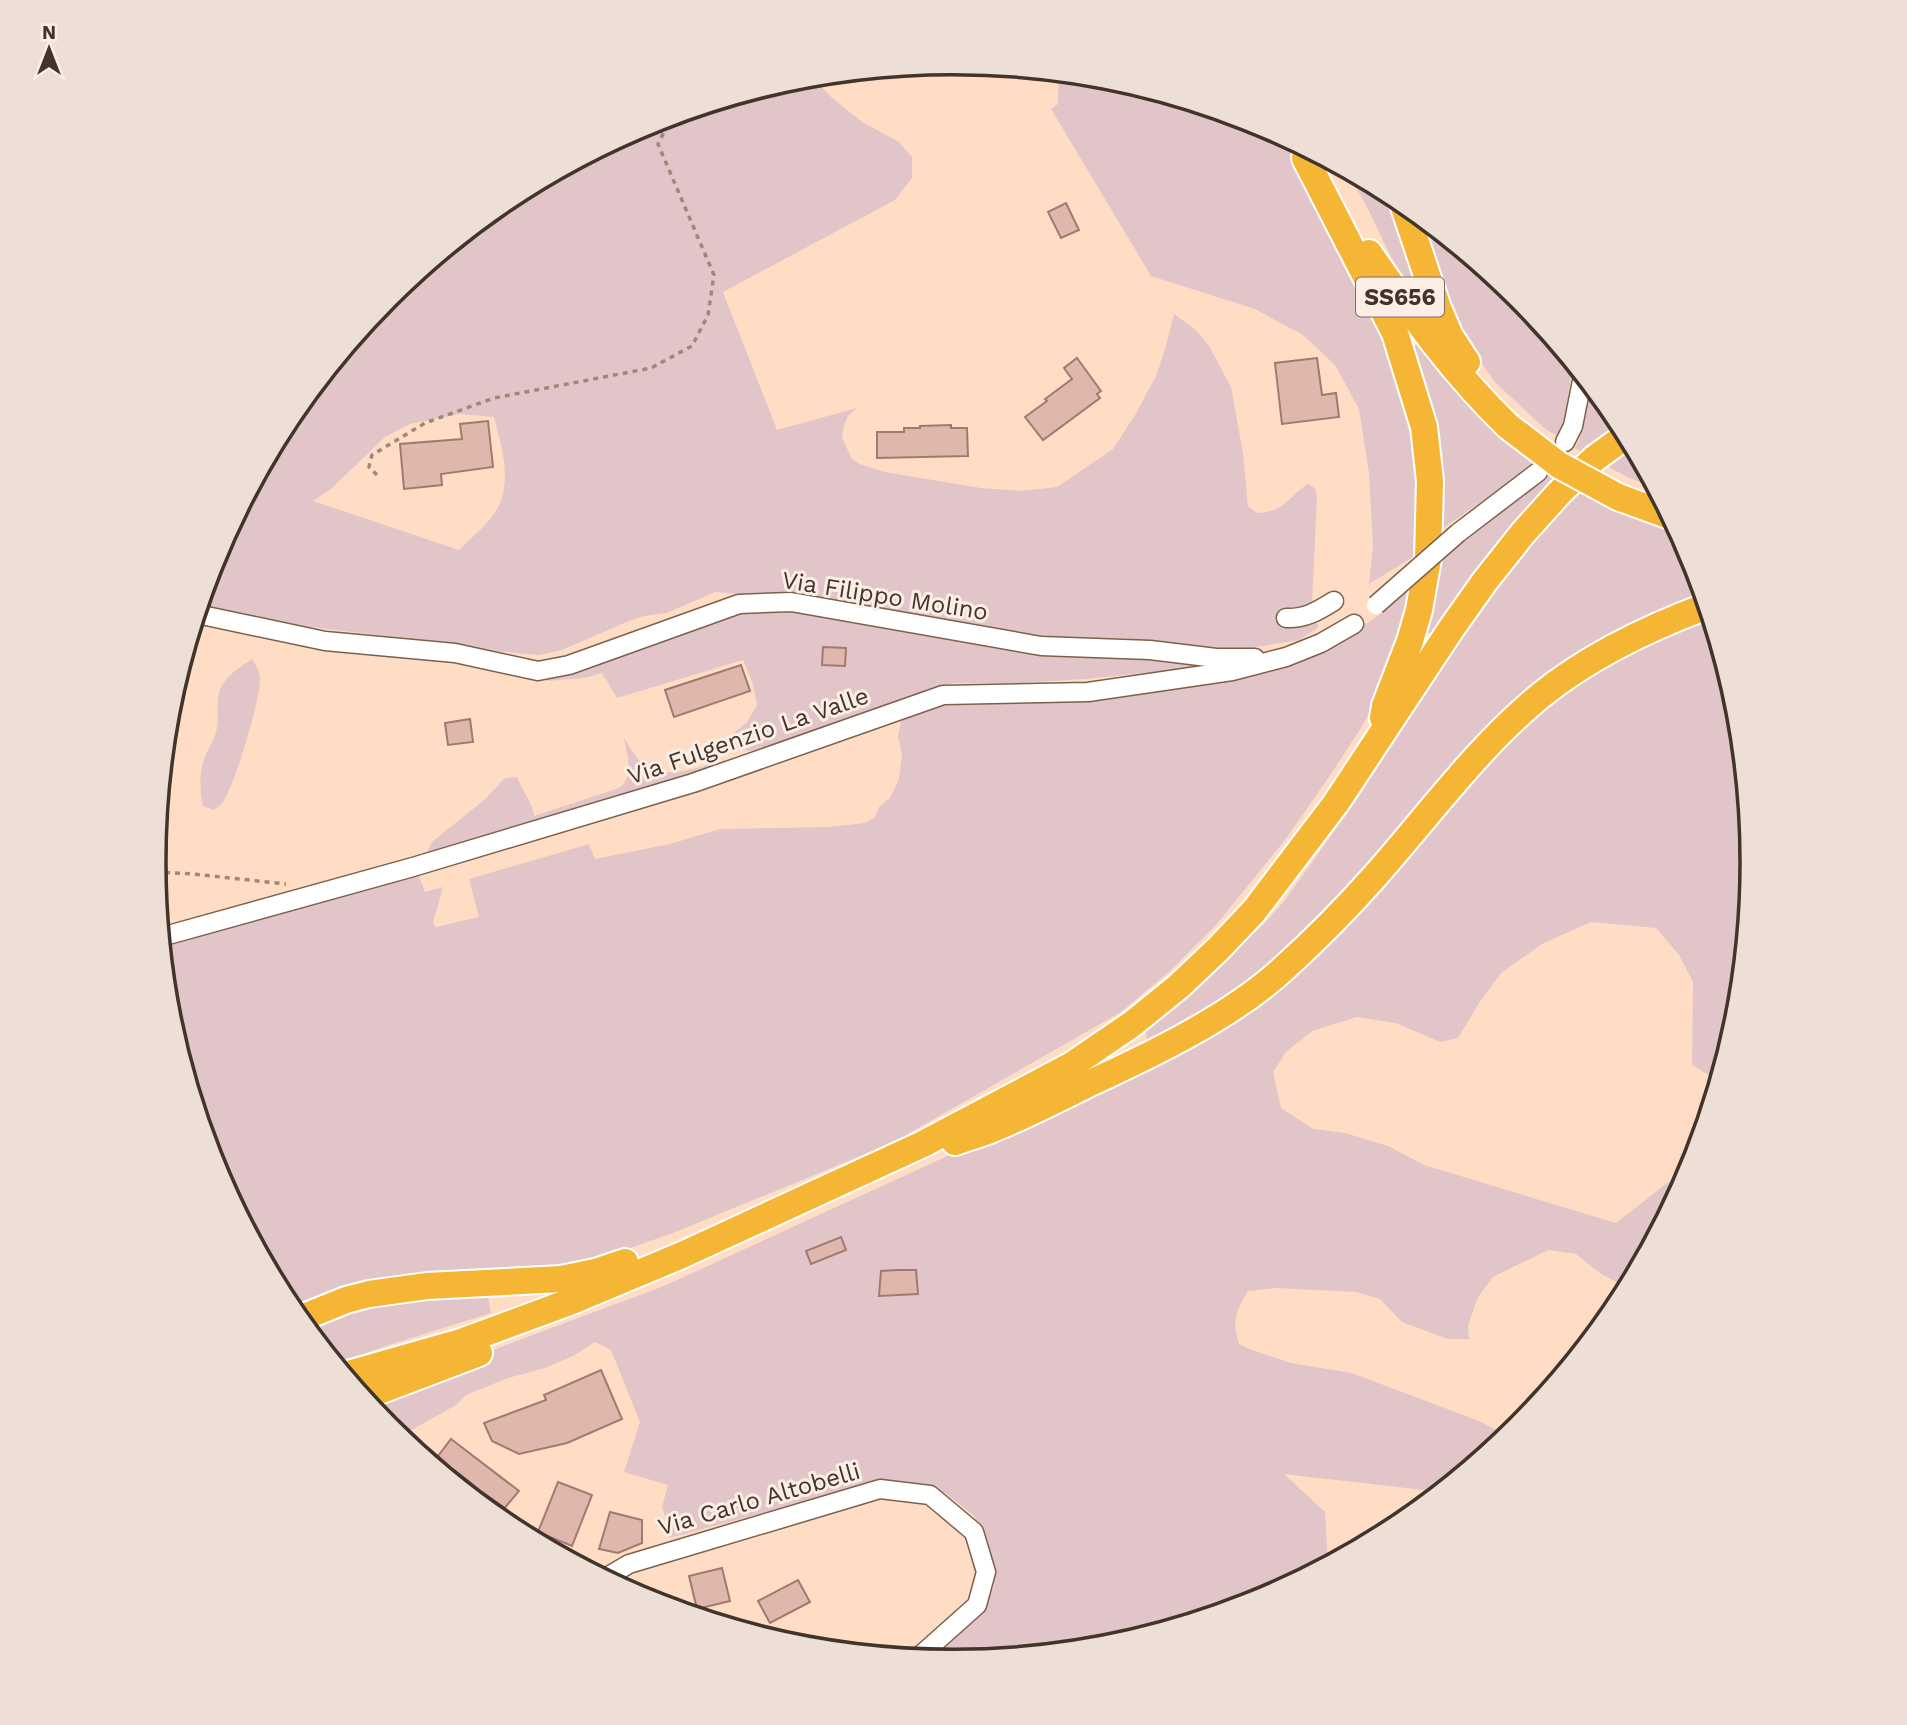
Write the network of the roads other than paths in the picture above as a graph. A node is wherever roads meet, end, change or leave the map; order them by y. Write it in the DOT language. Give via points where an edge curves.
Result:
graph roads {
  1 [pos="1304,157"];
  2 [pos="1305,158"];
  3 [pos="1408,220"];
  4 [pos="1581,387"];
  5 [pos="1508,425"];
  6 [pos="1618,441"];
  7 [pos="1564,442"];
  8 [pos="1538,472"];
  9 [pos="1658,511"];
  10 [pos="1334,601"];
  11 [pos="1376,605"];
  12 [pos="1699,609"];
  13 [pos="206,616"];
  14 [pos="1286,618"];
  15 [pos="1354,624"];
  16 [pos="1286,657"];
  17 [pos="1380,738"];
  18 [pos="170,935"];
  19 [pos="867,1171"];
  20 [pos="682,1255"];
  21 [pos="572,1301"];
  22 [pos="310,1315"];
  23 [pos="354,1372"];
  24 [pos="373,1393"];
  25 [pos="614,1573"];
  26 [pos="928,1649"];
  1 -- 17 [label="highway" via="1395,333 1424,427 1430,481 1428,559 1419,610 1385,705"];
  2 -- 5 [label="highway, SS656" via="1416,320 1455,371"];
  3 -- 5 [label="highway" via="1450,336"];
  4 -- 7 [label="street" via="1573,426"];
  5 -- 9 [label="highway, SS656, bridge" via="1559,465 1618,497"];
  6 -- 17 [label="highway" via="1594,459 1523,533 1457,619"];
  8 -- 11 [label="street, bridge" via="1458,533"];
  10 -- 14 [label="street" via="1313,613"];
  12 -- 19 [label="highway" via="1630,639 1541,695 1480,753 1331,925 1232,1008 1171,1044 994,1129"];
  13 -- 16 [label="street, Via Filippo Molino" via="325,641 455,653 538,671 569,665 739,604 791,602 1041,646 1216,658"];
  15 -- 16 [label="street, Via Fulgenzio La Valle"];
  16 -- 18 [label="street, Via Fulgenzio La Valle" via="1232,671 1088,692 943,695 693,783"];
  17 -- 19 [label="highway" via="1254,911 1179,986 1072,1065"];
  19 -- 20 [label="highway"];
  20 -- 21 [label="highway"];
  20 -- 22 [label="highway" via="629,1260 561,1279 396,1289 346,1300"];
  21 -- 23 [label="highway" via="461,1342"];
  21 -- 24 [label="highway" via="491,1348"];
  25 -- 26 [label="street, Via Carlo Altobelli" via="629,1564 880,1489 930,1495 974,1532 986,1572 977,1605"];
}
